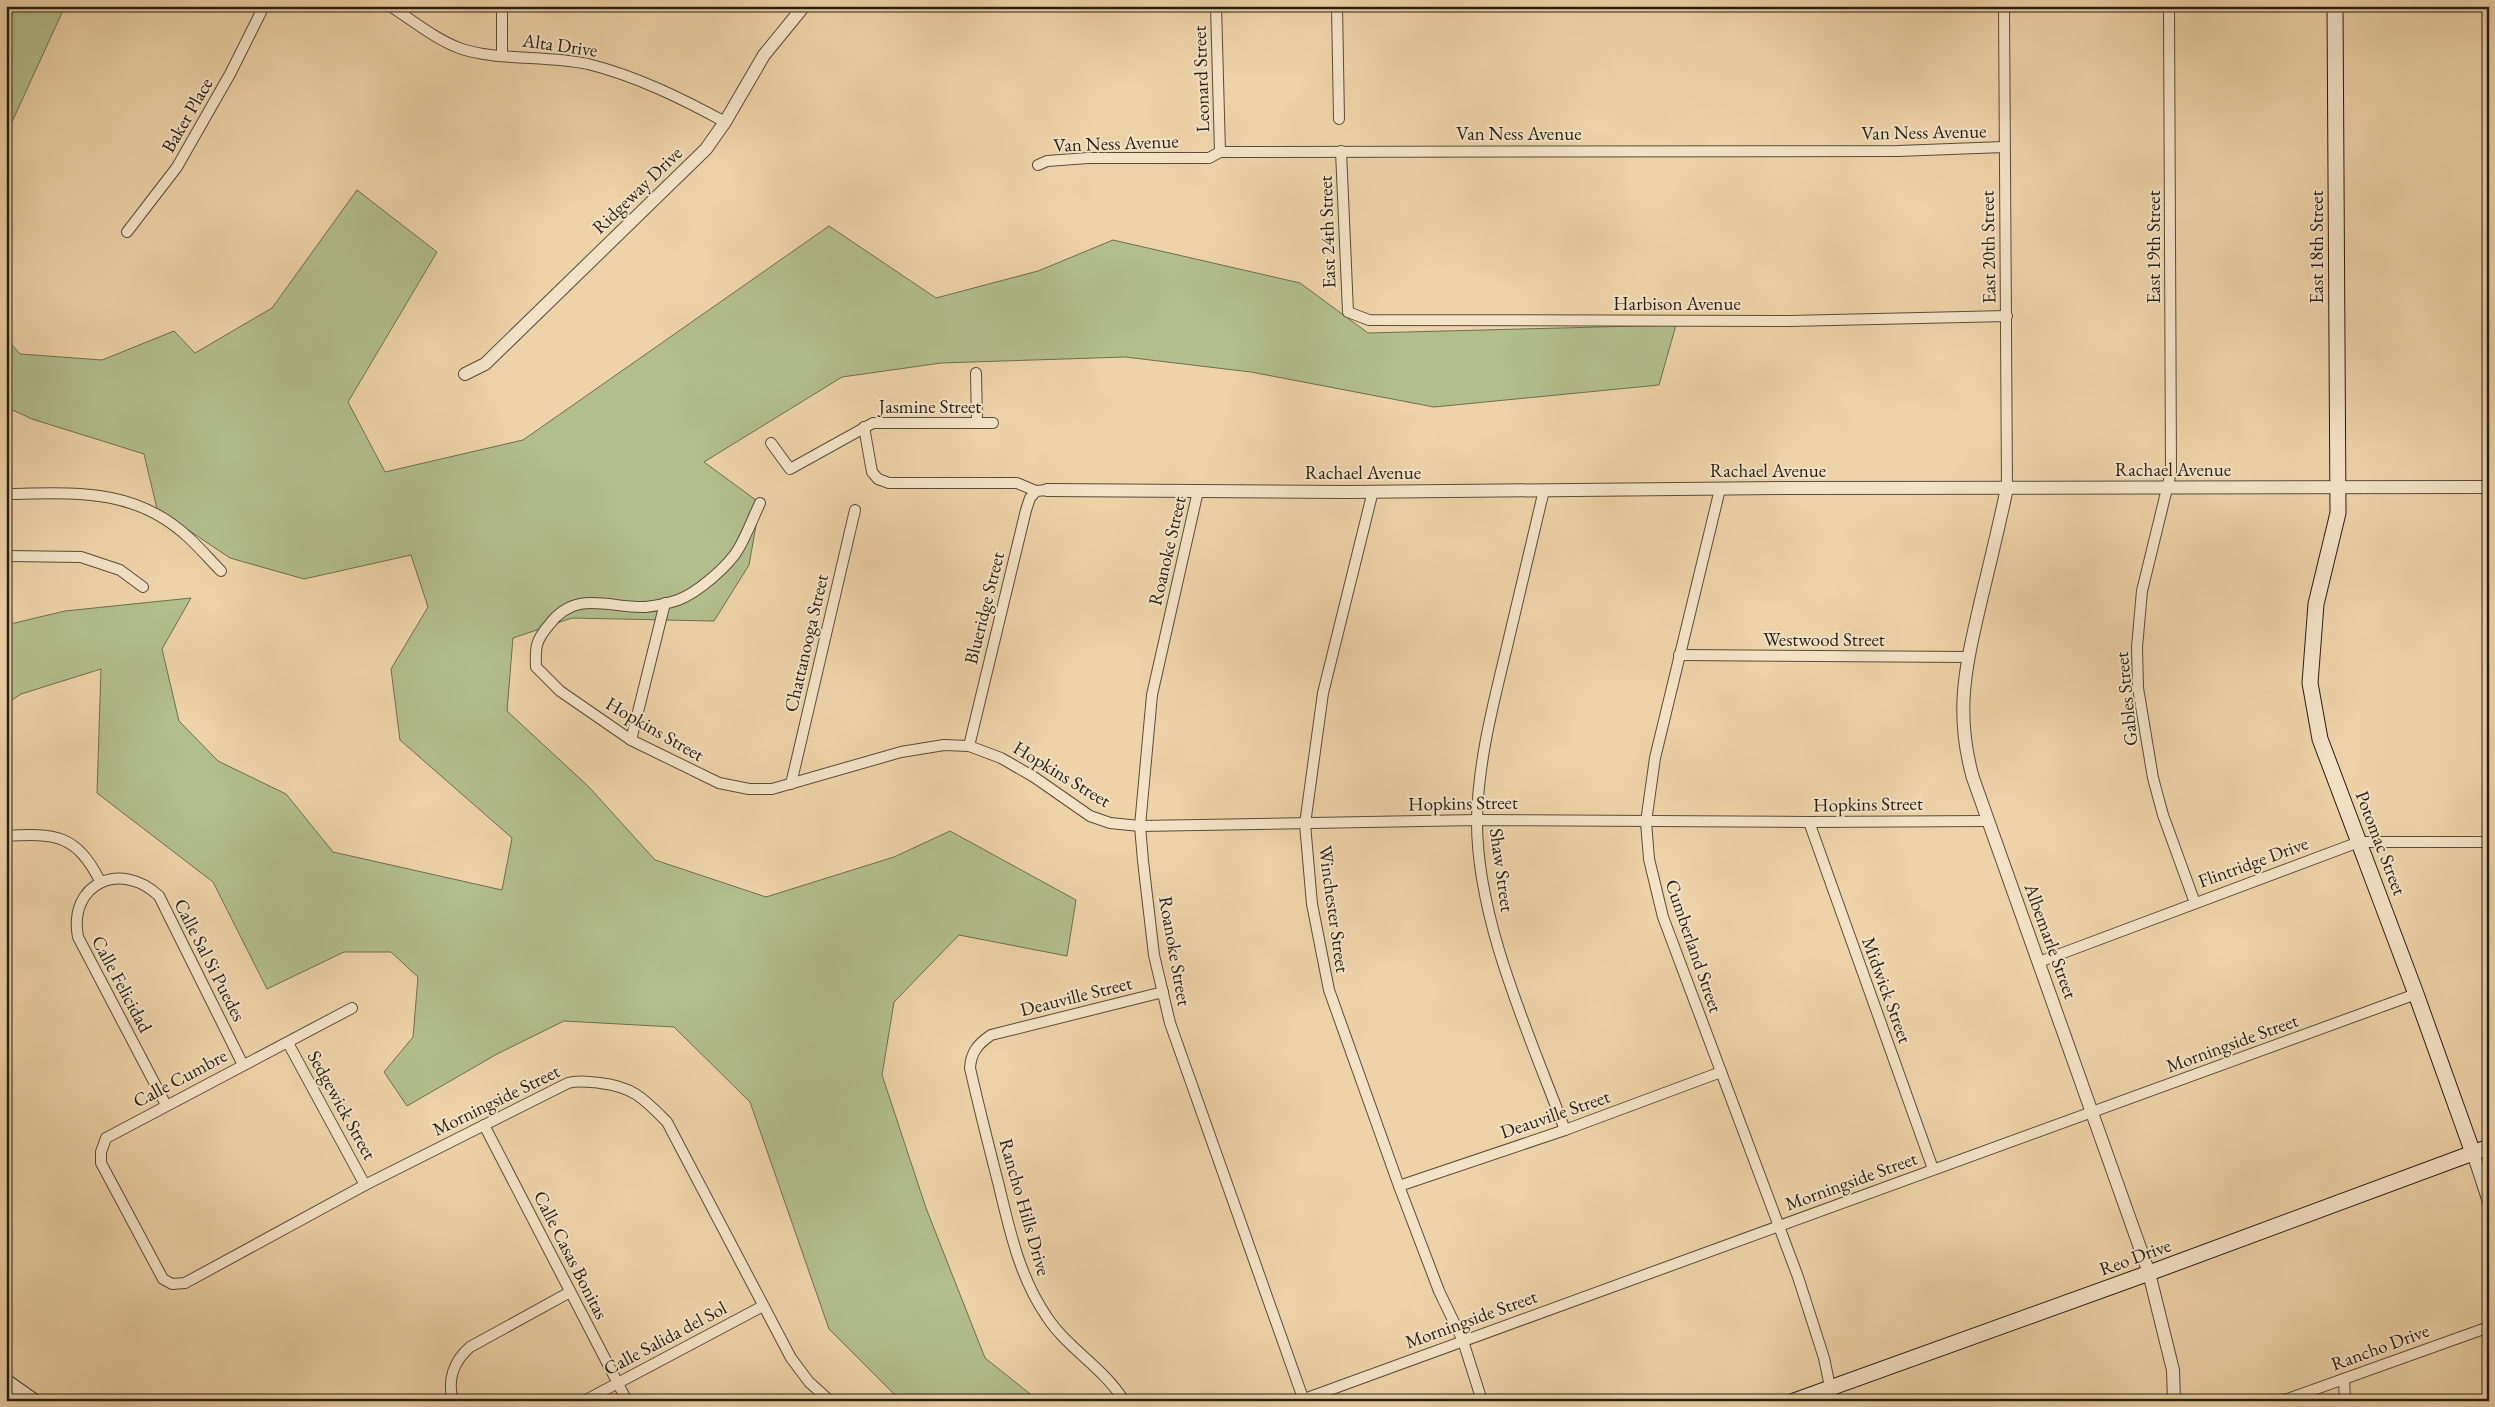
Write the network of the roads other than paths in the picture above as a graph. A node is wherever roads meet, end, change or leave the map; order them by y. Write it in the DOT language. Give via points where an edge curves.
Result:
graph roads {
  1 [pos="264,6"];
  2 [pos="390,6"];
  3 [pos="502,6"];
  4 [pos="804,6"];
  5 [pos="1216,6"];
  6 [pos="1337,6"];
  7 [pos="2004,6"];
  8 [pos="2169,6"];
  9 [pos="2336,6"];
  10 [pos="502,55"];
  11 [pos="1339,119"];
  12 [pos="725,122"];
  13 [pos="2004,147"];
  14 [pos="1341,151"];
  15 [pos="1220,152"];
  16 [pos="1038,165"];
  17 [pos="127,232"];
  18 [pos="1348,312"];
  19 [pos="2007,316"];
  20 [pos="976,373"];
  21 [pos="465,374"];
  22 [pos="977,422"];
  23 [pos="992,424"];
  24 [pos="864,427"];
  25 [pos="771,444"];
  26 [pos="2167,487"];
  27 [pos="2489,487"];
  28 [pos="2007,488"];
  29 [pos="2339,488"];
  30 [pos="1720,489"];
  31 [pos="1198,490"];
  32 [pos="1544,490"];
  33 [pos="1042,491"];
  34 [pos="1373,491"];
  35 [pos="6,494"];
  36 [pos="760,503"];
  37 [pos="855,510"];
  38 [pos="6,556"];
  39 [pos="221,571"];
  40 [pos="144,587"];
  41 [pos="665,603"];
  42 [pos="1679,655"];
  43 [pos="1968,658"];
  44 [pos="631,740"];
  45 [pos="969,746"];
  46 [pos="791,784"];
  47 [pos="1477,820"];
  48 [pos="1988,820"];
  49 [pos="1646,822"];
  50 [pos="1809,822"];
  51 [pos="1305,824"];
  52 [pos="1140,826"];
  53 [pos="6,836"];
  54 [pos="2359,842"];
  55 [pos="2489,842"];
  56 [pos="100,881"];
  57 [pos="2195,903"];
  58 [pos="2039,962"];
  59 [pos="1163,992"];
  60 [pos="2416,994"];
  61 [pos="352,1008"];
  62 [pos="998,1034"];
  63 [pos="288,1043"];
  64 [pos="243,1064"];
  65 [pos="1721,1072"];
  66 [pos="166,1105"];
  67 [pos="2093,1113"];
  68 [pos="484,1125"];
  69 [pos="1565,1130"];
  70 [pos="2489,1147"];
  71 [pos="2473,1153"];
  72 [pos="1934,1169"];
  73 [pos="365,1184"];
  74 [pos="1399,1186"];
  75 [pos="2489,1202"];
  76 [pos="132,1221"];
  77 [pos="1779,1226"];
  78 [pos="2149,1273"];
  79 [pos="570,1292"];
  80 [pos="763,1306"];
  81 [pos="2489,1327"];
  82 [pos="1463,1341"];
  83 [pos="2344,1379"];
  84 [pos="6,1382"];
  85 [pos="618,1383"];
  86 [pos="1832,1394"];
  87 [pos="1302,1400"];
  88 [pos="33,1401"];
  89 [pos="453,1401"];
  90 [pos="584,1401"];
  91 [pos="627,1401"];
  92 [pos="830,1401"];
  93 [pos="1124,1401"];
  94 [pos="1482,1401"];
  95 [pos="1794,1401"];
  96 [pos="2174,1401"];
  97 [pos="2282,1401"];
  98 [pos="2345,1401"];
  1 -- 17 [label="street, Baker Place" via="177,167"];
  2 -- 10 [label="street, Alta Drive" via="458,48"];
  3 -- 10 [label="street"];
  4 -- 12 [label="street, Ridgeway Drive" via="764,55"];
  5 -- 15 [label="street, Leonard Street"];
  6 -- 11 [label="street"];
  7 -- 13 [label="street, East 20th Street"];
  8 -- 26 [label="street, East 19th Street" via="2171,472"];
  9 -- 29 [label="main road, East 18th Street"];
  10 -- 12 [label="street, Alta Drive" via="589,64 656,87"];
  12 -- 21 [label="street, Ridgeway Drive" via="706,149 566,287 485,364"];
  13 -- 14 [label="street, Van Ness Avenue" via="1898,151"];
  13 -- 19 [label="street, East 20th Street"];
  14 -- 15 [label="street, Van Ness Avenue"];
  14 -- 18 [label="street, East 24th Street"];
  15 -- 16 [label="street, Van Ness Avenue" via="1209,158 1088,158 1048,161"];
  18 -- 19 [label="street, Harbison Avenue" via="1369,320 1789,321"];
  19 -- 28 [label="street, East 20th Street"];
  20 -- 22 [label="street"];
  22 -- 23 [label="street, Jasmine Street"];
  22 -- 24 [label="street, Jasmine Street" via="873,423"];
  24 -- 25 [label="street, Jasmine Street" via="790,469"];
  24 -- 33 [label="street" via="872,472 888,483 1017,482"];
  26 -- 28 [label="street, Rachael Avenue"];
  26 -- 29 [label="street, Rachael Avenue"];
  26 -- 57 [label="street, Gables Street" via="2142,591 2137,647 2138,688 2152,778"];
  27 -- 29 [label="street, Rachael Avenue"];
  28 -- 30 [label="street, Rachael Avenue"];
  28 -- 43 [label="street, Albemarle Street"];
  29 -- 54 [label="main road, Potomac Street" via="2338,513 2316,604 2310,683 2320,739"];
  30 -- 32 [label="street, Rachael Avenue"];
  30 -- 42 [label="street, Cumberland Street"];
  31 -- 33 [label="street, Rachael Avenue"];
  31 -- 34 [label="street, Rachael Avenue"];
  31 -- 52 [label="street, Roanoke Street" via="1152,695"];
  32 -- 34 [label="street, Rachael Avenue"];
  32 -- 47 [label="street, Shaw Street" via="1488,729"];
  33 -- 45 [label="street, Blueridge Street" via="1030,498 1026,510"];
  34 -- 51 [label="street, Winchester Street" via="1323,693"];
  35 -- 39 [label="street" via="83,492 145,507 188,537"];
  36 -- 41 [label="street, Hopkins Street" via="738,550 716,574 696,591"];
  37 -- 46 [label="street, Chattanooga Street"];
  38 -- 40 [label="street" via="81,557 120,570"];
  41 -- 44 [label="street"];
  41 -- 44 [label="street, Hopkins Street" via="644,607 590,602 573,606 551,622 535,647 536,667 543,675 560,691"];
  42 -- 43 [label="street, Westwood Street"];
  42 -- 49 [label="street, Cumberland Street" via="1655,758"];
  43 -- 48 [label="street, Albemarle Street" via="1963,693 1963,729 1968,763"];
  44 -- 46 [label="street, Hopkins Street" via="719,783 760,789"];
  45 -- 46 [label="street, Hopkins Street" via="944,745 901,752"];
  45 -- 52 [label="street, Hopkins Street" via="1001,758 1034,777 1090,816 1110,823"];
  47 -- 49 [label="street, Hopkins Street"];
  47 -- 51 [label="street, Hopkins Street"];
  47 -- 69 [label="street, Shaw Street" via="1484,885 1497,946"];
  48 -- 50 [label="street, Hopkins Street"];
  48 -- 58 [label="street, Albemarle Street"];
  49 -- 50 [label="street, Hopkins Street"];
  49 -- 65 [label="street, Cumberland Street" via="1649,859 1659,907"];
  50 -- 72 [label="street, Midwick Street"];
  51 -- 52 [label="street, Hopkins Street"];
  51 -- 74 [label="street, Winchester Street" via="1312,904 1329,990"];
  52 -- 59 [label="street, Roanoke Street" via="1154,955"];
  53 -- 56 [label="street" via="42,834 69,843 85,856"];
  54 -- 55 [label="street, Flintridge Drive"];
  54 -- 57 [label="street, Flintridge Drive"];
  54 -- 60 [label="main road, Potomac Street"];
  56 -- 64 [label="street, Calle Sal Si Puedes" via="132,881 159,896"];
  56 -- 66 [label="street, Calle Felicidad" via="80,904 76,920 78,937"];
  57 -- 58 [label="street, Flintridge Drive"];
  58 -- 67 [label="street, Albemarle Street"];
  59 -- 62 [label="street, Deauville Street"];
  59 -- 87 [label="street, Roanoke Street" via="1176,1041"];
  60 -- 67 [label="street, Morningside Street"];
  60 -- 71 [label="main road, Potomac Street"];
  61 -- 63 [label="street, Calle Cumbre"];
  62 -- 93 [label="street, Rancho Hills Drive" via="978,1044 970,1057 970,1068 1013,1243 1030,1290 1048,1319 1073,1348 1115,1387"];
  63 -- 64 [label="street, Calle Cumbre"];
  63 -- 73 [label="street, Sedgewick Street"];
  64 -- 66 [label="street, Calle Cumbre"];
  65 -- 69 [label="street, Deauville Street"];
  65 -- 77 [label="street, Cumberland Street"];
  66 -- 76 [label="street, Calle Cumbre" via="106,1138 102,1146 101,1163"];
  67 -- 72 [label="street, Morningside Street"];
  67 -- 78 [label="street, Albemarle Street"];
  68 -- 73 [label="street, Morningside Street"];
  68 -- 79 [label="street, Calle Casas Bonitas"];
  68 -- 80 [label="street, Morningside Street" via="568,1082 578,1080 621,1086 643,1098 667,1122"];
  69 -- 74 [label="street, Deauville Street"];
  70 -- 71 [label="main road, Reo Drive"];
  71 -- 75 [label="street, Potomac Street"];
  71 -- 78 [label="main road, Reo Drive"];
  72 -- 77 [label="street, Morningside Street"];
  73 -- 76 [label="street, Morningside Street" via="181,1284 168,1282 160,1275"];
  74 -- 82 [label="street, Winchester Street" via="1439,1291"];
  77 -- 82 [label="street, Morningside Street"];
  77 -- 86 [label="street, Cumberland Street" via="1798,1277"];
  78 -- 86 [label="main road, Reo Drive"];
  78 -- 96 [label="street, Albemarle Street" via="2173,1370"];
  79 -- 85 [label="street, Calle Casas Bonitas"];
  79 -- 89 [label="street" via="470,1347 458,1360 452,1375"];
  80 -- 85 [label="street, Calle Salida del Sol"];
  80 -- 92 [label="street, Morningside Street" via="791,1358"];
  81 -- 83 [label="street, Rancho Drive"];
  82 -- 87 [label="street, Morningside Street"];
  82 -- 94 [label="street, Winchester Street"];
  83 -- 97 [label="street, Rancho Drive"];
  83 -- 98 [label="street"];
  84 -- 88 [label="main road"];
  85 -- 90 [label="street, Calle Salida del Sol"];
  85 -- 91 [label="street, Calle Casas Bonitas"];
  86 -- 95 [label="main road, Reo Drive"];
}
